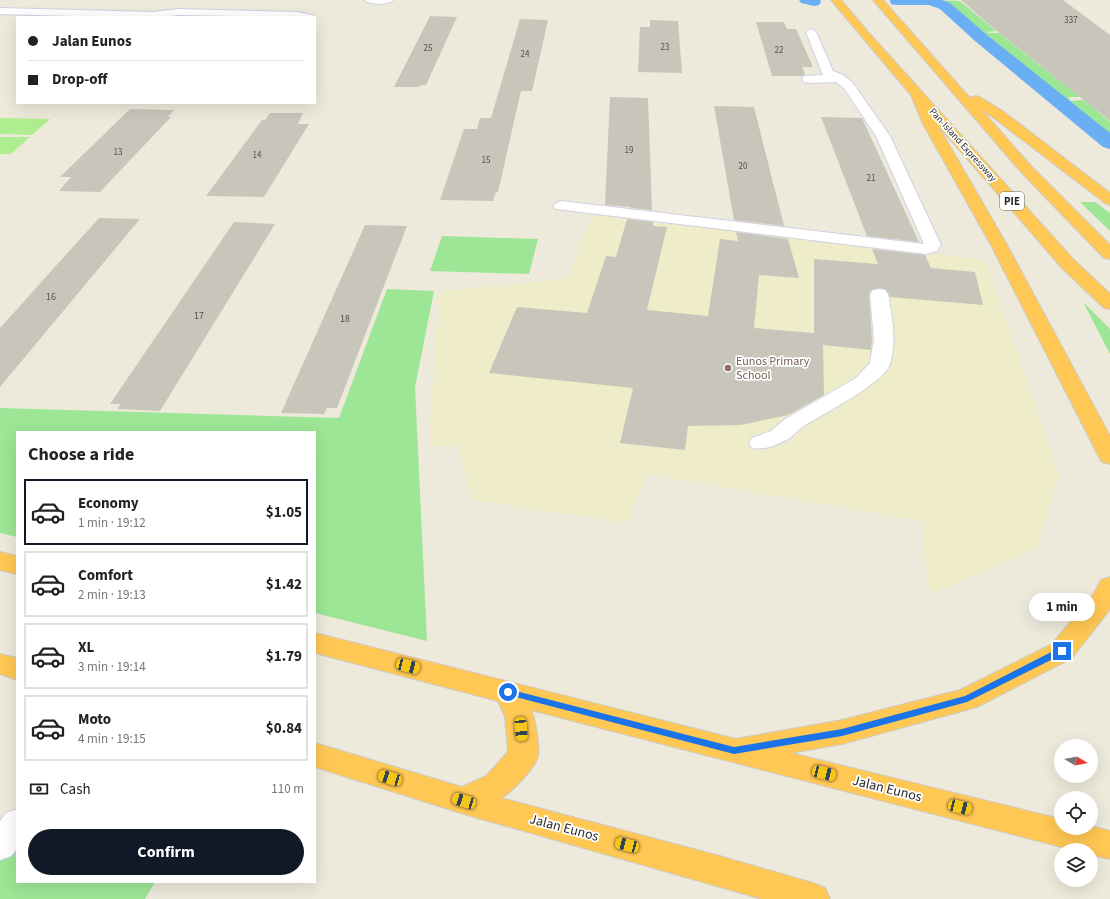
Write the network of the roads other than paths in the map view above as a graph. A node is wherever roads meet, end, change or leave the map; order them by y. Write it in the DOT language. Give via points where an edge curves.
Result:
graph roads {
  1 [pos="370,0"];
  2 [pos="388,0"];
  3 [pos="836,0"];
  4 [pos="878,0"];
  5 [pos="135,8"];
  6 [pos="1,10"];
  7 [pos="302,16"];
  8 [pos="811,32"];
  9 [pos="839,78"];
  10 [pos="808,80"];
  11 [pos="958,91"];
  12 [pos="917,94"];
  13 [pos="1110,200"];
  14 [pos="561,206"];
  15 [pos="1110,254"];
  16 [pos="879,294"];
  17 [pos="1110,304"];
  18 [pos="760,443"];
  19 [pos="1110,457"];
  20 [pos="0,561"];
  21 [pos="16,565"];
  22 [pos="1110,586"];
  23 [pos="316,643"];
  24 [pos="0,664"];
  25 [pos="16,669"];
  26 [pos="508,692"];
  27 [pos="734,750"];
  28 [pos="316,755"];
  29 [pos="464,801"];
  30 [pos="16,824"];
  31 [pos="1110,845"];
  32 [pos="0,846"];
  33 [pos="813,899"];
  1 -- 2 [label="street"];
  3 -- 12 [label="highway, Pan-Island Expressway / PIE"];
  4 -- 11 [label="highway"];
  5 -- 6 [label="street"];
  5 -- 6 [label="street" via="13,6"];
  5 -- 7 [label="street"];
  8 -- 9 [label="street" via="828,73"];
  9 -- 10 [label="street"];
  9 -- 14 [label="street" via="848,85 883,136 933,245 931,248"];
  11 -- 13 [label="highway" via="999,115"];
  11 -- 15 [label="highway" via="1026,169"];
  12 -- 17 [label="highway, Pan-Island Expressway / PIE" via="1068,264"];
  12 -- 19 [label="highway" via="930,124 999,245"];
  16 -- 18 [label="street" via="884,339 880,364 863,382 793,424 779,436"];
  20 -- 21 [label="highway"];
  22 -- 27 [label="highway" via="1104,600 1062,651 967,699 842,732"];
  23 -- 26 [label="highway, Jalan Eunos"];
  24 -- 25 [label="highway"];
  26 -- 27 [label="highway, Jalan Eunos"];
  26 -- 29 [label="highway" via="520,716 523,756 497,785"];
  27 -- 31 [label="highway, Jalan Eunos"];
  28 -- 29 [label="highway, Jalan Eunos"];
  29 -- 33 [label="highway, Jalan Eunos"];
  30 -- 32 [label="street"];
}
